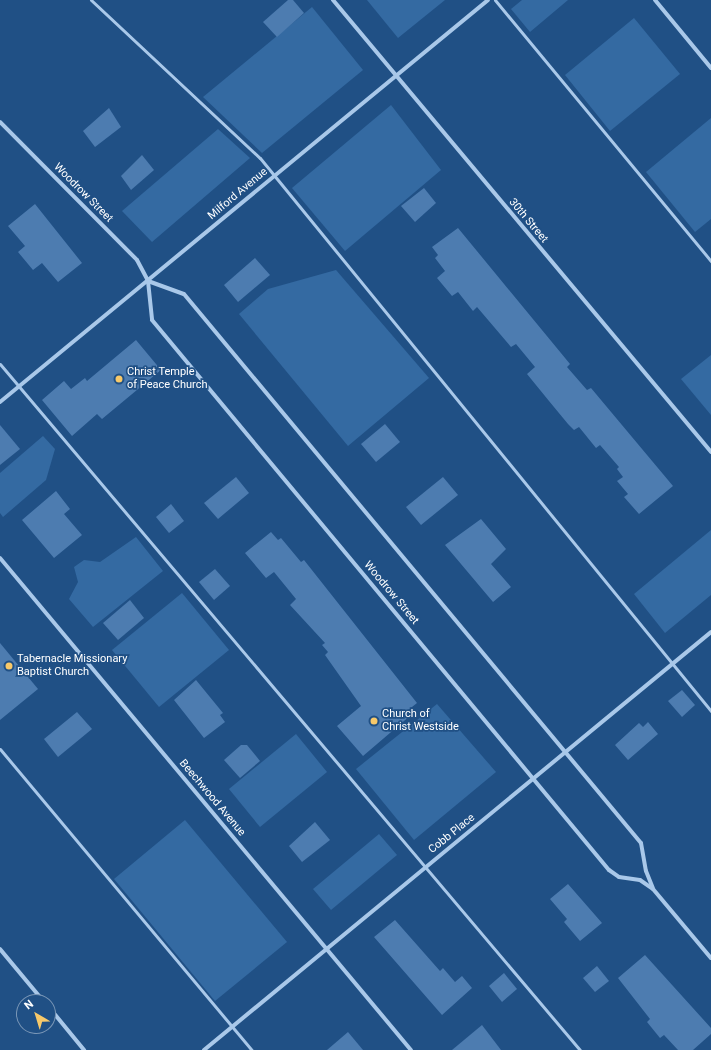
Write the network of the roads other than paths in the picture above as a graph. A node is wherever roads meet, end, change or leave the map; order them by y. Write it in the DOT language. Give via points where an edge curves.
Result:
graph roads {
  1 [pos="91,0"];
  2 [pos="333,0"];
  3 [pos="488,0"];
  4 [pos="495,0"];
  5 [pos="655,0"];
  6 [pos="711,68"];
  7 [pos="396,77"];
  8 [pos="0,122"];
  9 [pos="274,176"];
  10 [pos="711,261"];
  11 [pos="148,281"];
  12 [pos="0,364"];
  13 [pos="19,387"];
  14 [pos="0,402"];
  15 [pos="711,452"];
  16 [pos="0,558"];
  17 [pos="711,632"];
  18 [pos="672,664"];
  19 [pos="711,711"];
  20 [pos="0,749"];
  21 [pos="565,752"];
  22 [pos="533,779"];
  23 [pos="426,867"];
  24 [pos="653,889"];
  25 [pos="0,949"];
  26 [pos="326,949"];
  27 [pos="711,958"];
  28 [pos="37,994"];
  29 [pos="56,1016"];
  30 [pos="233,1026"];
  31 [pos="84,1050"];
  32 [pos="204,1050"];
  33 [pos="252,1050"];
  34 [pos="411,1050"];
  35 [pos="580,1050"];
  1 -- 9 [label="lane"];
  2 -- 7 [label="street, 30th Street"];
  3 -- 7 [label="street, Milford Avenue"];
  4 -- 10 [label="lane"];
  5 -- 6 [label="street"];
  7 -- 9 [label="street, Milford Avenue"];
  7 -- 15 [label="street, 30th Street"];
  8 -- 11 [label="street, Woodrow Street" via="137,260"];
  9 -- 11 [label="street, Milford Avenue"];
  9 -- 18 [label="lane"];
  11 -- 13 [label="street, Milford Avenue"];
  11 -- 21 [label="street, Woodrow Street" via="184,294"];
  11 -- 22 [label="street, Woodrow Street" via="152,320"];
  12 -- 13 [label="lane"];
  13 -- 14 [label="street, Milford Avenue"];
  13 -- 23 [label="lane"];
  16 -- 26 [label="street, Beechwood Avenue"];
  17 -- 18 [label="street, Cobb Place"];
  18 -- 19 [label="lane"];
  18 -- 21 [label="street, Cobb Place"];
  20 -- 30 [label="lane"];
  21 -- 22 [label="street, Cobb Place"];
  21 -- 24 [label="street, Woodrow Street" via="641,843 646,871"];
  22 -- 23 [label="street, Cobb Place"];
  22 -- 24 [label="street, Woodrow Street" via="609,870 619,877 640,880"];
  23 -- 26 [label="street, Cobb Place"];
  23 -- 35 [label="lane"];
  24 -- 27 [label="street, Woodrow Street"];
  25 -- 28 [label="street"];
  26 -- 30 [label="street, Cobb Place"];
  26 -- 34 [label="street, Beechwood Avenue"];
  29 -- 31 [label="street"];
  30 -- 32 [label="street, Cobb Place"];
  30 -- 33 [label="lane"];
}
